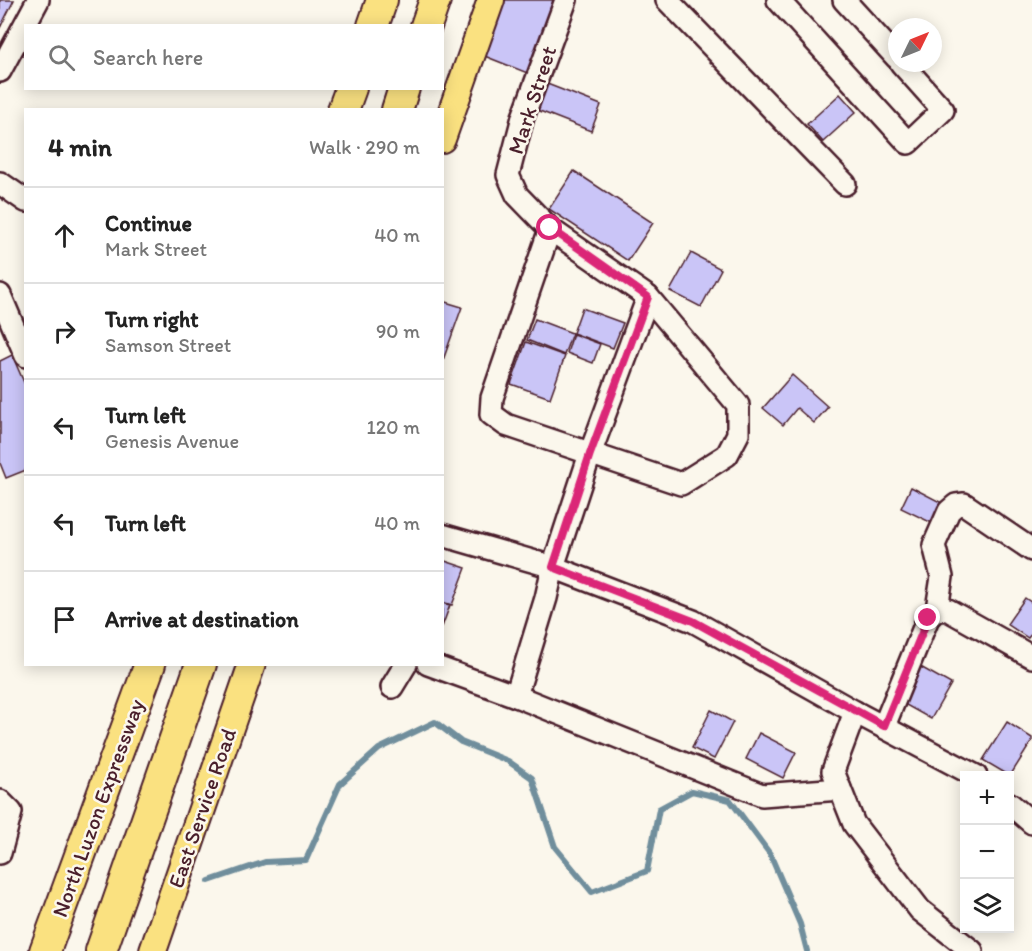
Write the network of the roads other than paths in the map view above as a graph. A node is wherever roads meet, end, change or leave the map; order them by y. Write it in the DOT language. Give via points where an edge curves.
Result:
graph roads {
  1 [pos="38,0"];
  2 [pos="382,0"];
  3 [pos="435,0"];
  4 [pos="491,0"];
  5 [pos="566,0"];
  6 [pos="777,0"];
  7 [pos="844,0"];
  8 [pos="673,2"];
  9 [pos="25,24"];
  10 [pos="374,24"];
  11 [pos="427,24"];
  12 [pos="24,26"];
  13 [pos="888,48"];
  14 [pos="0,71"];
  15 [pos="909,72"];
  16 [pos="350,90"];
  17 [pos="403,90"];
  18 [pos="345,108"];
  19 [pos="398,108"];
  20 [pos="444,133"];
  21 [pos="0,183"];
  22 [pos="845,184"];
  23 [pos="24,200"];
  24 [pos="550,228"];
  25 [pos="0,295"];
  26 [pos="648,297"];
  27 [pos="24,351"];
  28 [pos="590,454"];
  29 [pos="444,536"];
  30 [pos="1032,550"];
  31 [pos="553,567"];
  32 [pos="937,609"];
  33 [pos="1032,657"];
  34 [pos="149,666"];
  35 [pos="200,666"];
  36 [pos="251,666"];
  37 [pos="405,666"];
  38 [pos="434,666"];
  39 [pos="392,687"];
  40 [pos="516,696"];
  41 [pos="855,711"];
  42 [pos="884,726"];
  43 [pos="967,771"];
  44 [pos="840,789"];
  45 [pos="0,801"];
  46 [pos="1014,807"];
  47 [pos="1032,823"];
  48 [pos="0,853"];
  49 [pos="45,951"];
  50 [pos="100,951"];
  51 [pos="153,951"];
  52 [pos="972,951"];
  1 -- 9 [label="street"];
  2 -- 10 [label="highway"];
  3 -- 11 [label="highway"];
  4 -- 20 [label="main road"];
  5 -- 24 [label="street, Mark Street" via="523,117 508,175 517,195"];
  6 -- 15 [label="street" via="908,144 944,110"];
  7 -- 13 [label="street"];
  8 -- 22 [label="street"];
  12 -- 14 [label="street"];
  16 -- 18 [label="highway"];
  17 -- 19 [label="highway"];
  21 -- 23 [label="street"];
  24 -- 26 [label="street, Mark Street"];
  24 -- 28 [label="street" via="492,398 491,414 506,425"];
  25 -- 27 [label="street"];
  26 -- 28 [label="street"];
  26 -- 28 [label="street, Mark Street" via="738,405 738,434 727,455 681,484"];
  28 -- 31 [label="street"];
  29 -- 31 [label="street"];
  30 -- 32 [label="street" via="964,504 956,505 949,511 934,545 942,577"];
  31 -- 40 [label="street"];
  31 -- 41 [label="street" via="693,621"];
  32 -- 33 [label="street" via="948,610"];
  32 -- 42 [label="street" via="928,618"];
  34 -- 49 [label="highway, North Luzon Expressway"];
  35 -- 50 [label="highway"];
  36 -- 51 [label="main road, East Service Road"];
  37 -- 39 [label="street"];
  38 -- 40 [label="street"];
  40 -- 44 [label="street" via="762,795"];
  41 -- 42 [label="street"];
  41 -- 44 [label="street" via="833,771"];
  42 -- 43 [label="street"];
  44 -- 52 [label="street" via="854,824 920,910"];
  45 -- 48 [label="street" via="11,812"];
  46 -- 47 [label="street"];
}
